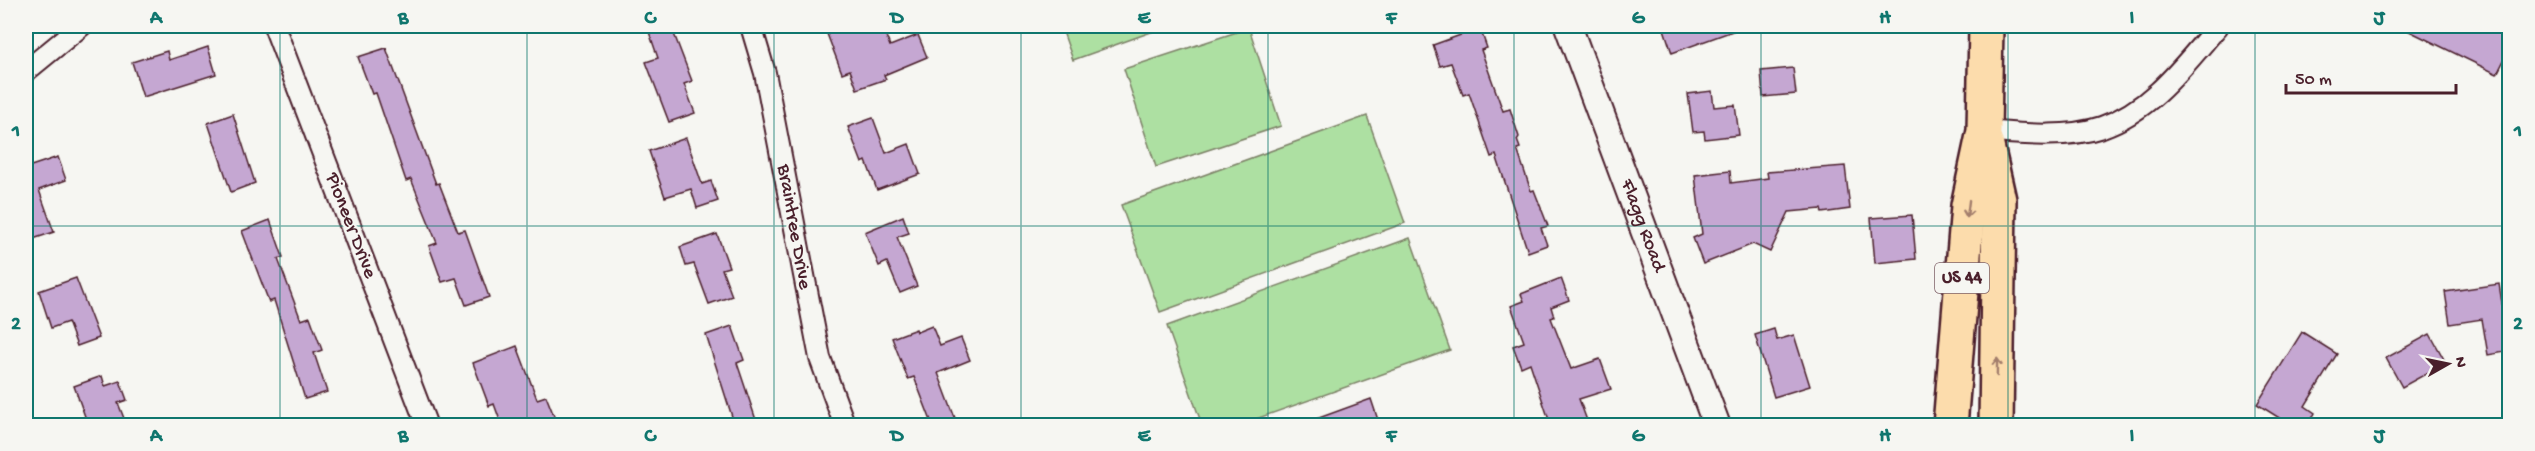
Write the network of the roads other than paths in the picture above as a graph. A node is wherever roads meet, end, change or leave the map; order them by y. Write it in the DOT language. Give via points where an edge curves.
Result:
graph roads {
  1 [pos="81,26"];
  2 [pos="274,26"];
  3 [pos="751,26"];
  4 [pos="1568,26"];
  5 [pos="1986,26"];
  6 [pos="2218,26"];
  7 [pos="26,71"];
  8 [pos="1984,131"];
  9 [pos="427,426"];
  10 [pos="845,426"];
  11 [pos="1717,426"];
  12 [pos="1950,426"];
  13 [pos="1996,426"];
  1 -- 7 [label="street"];
  2 -- 9 [label="street, Pioneer Drive"];
  3 -- 10 [label="street, Braintree Drive" via="765,73 819,358"];
  4 -- 11 [label="street, Flagg Road"];
  5 -- 8 [label="highway, US 44"];
  6 -- 8 [label="street" via="2174,78 2120,119 2086,130 2028,134"];
  8 -- 12 [label="highway, US 44, one-way" via="1968,206"];
  13 -- 8 [label="highway, US 44, one-way" via="1999,200"];
}
